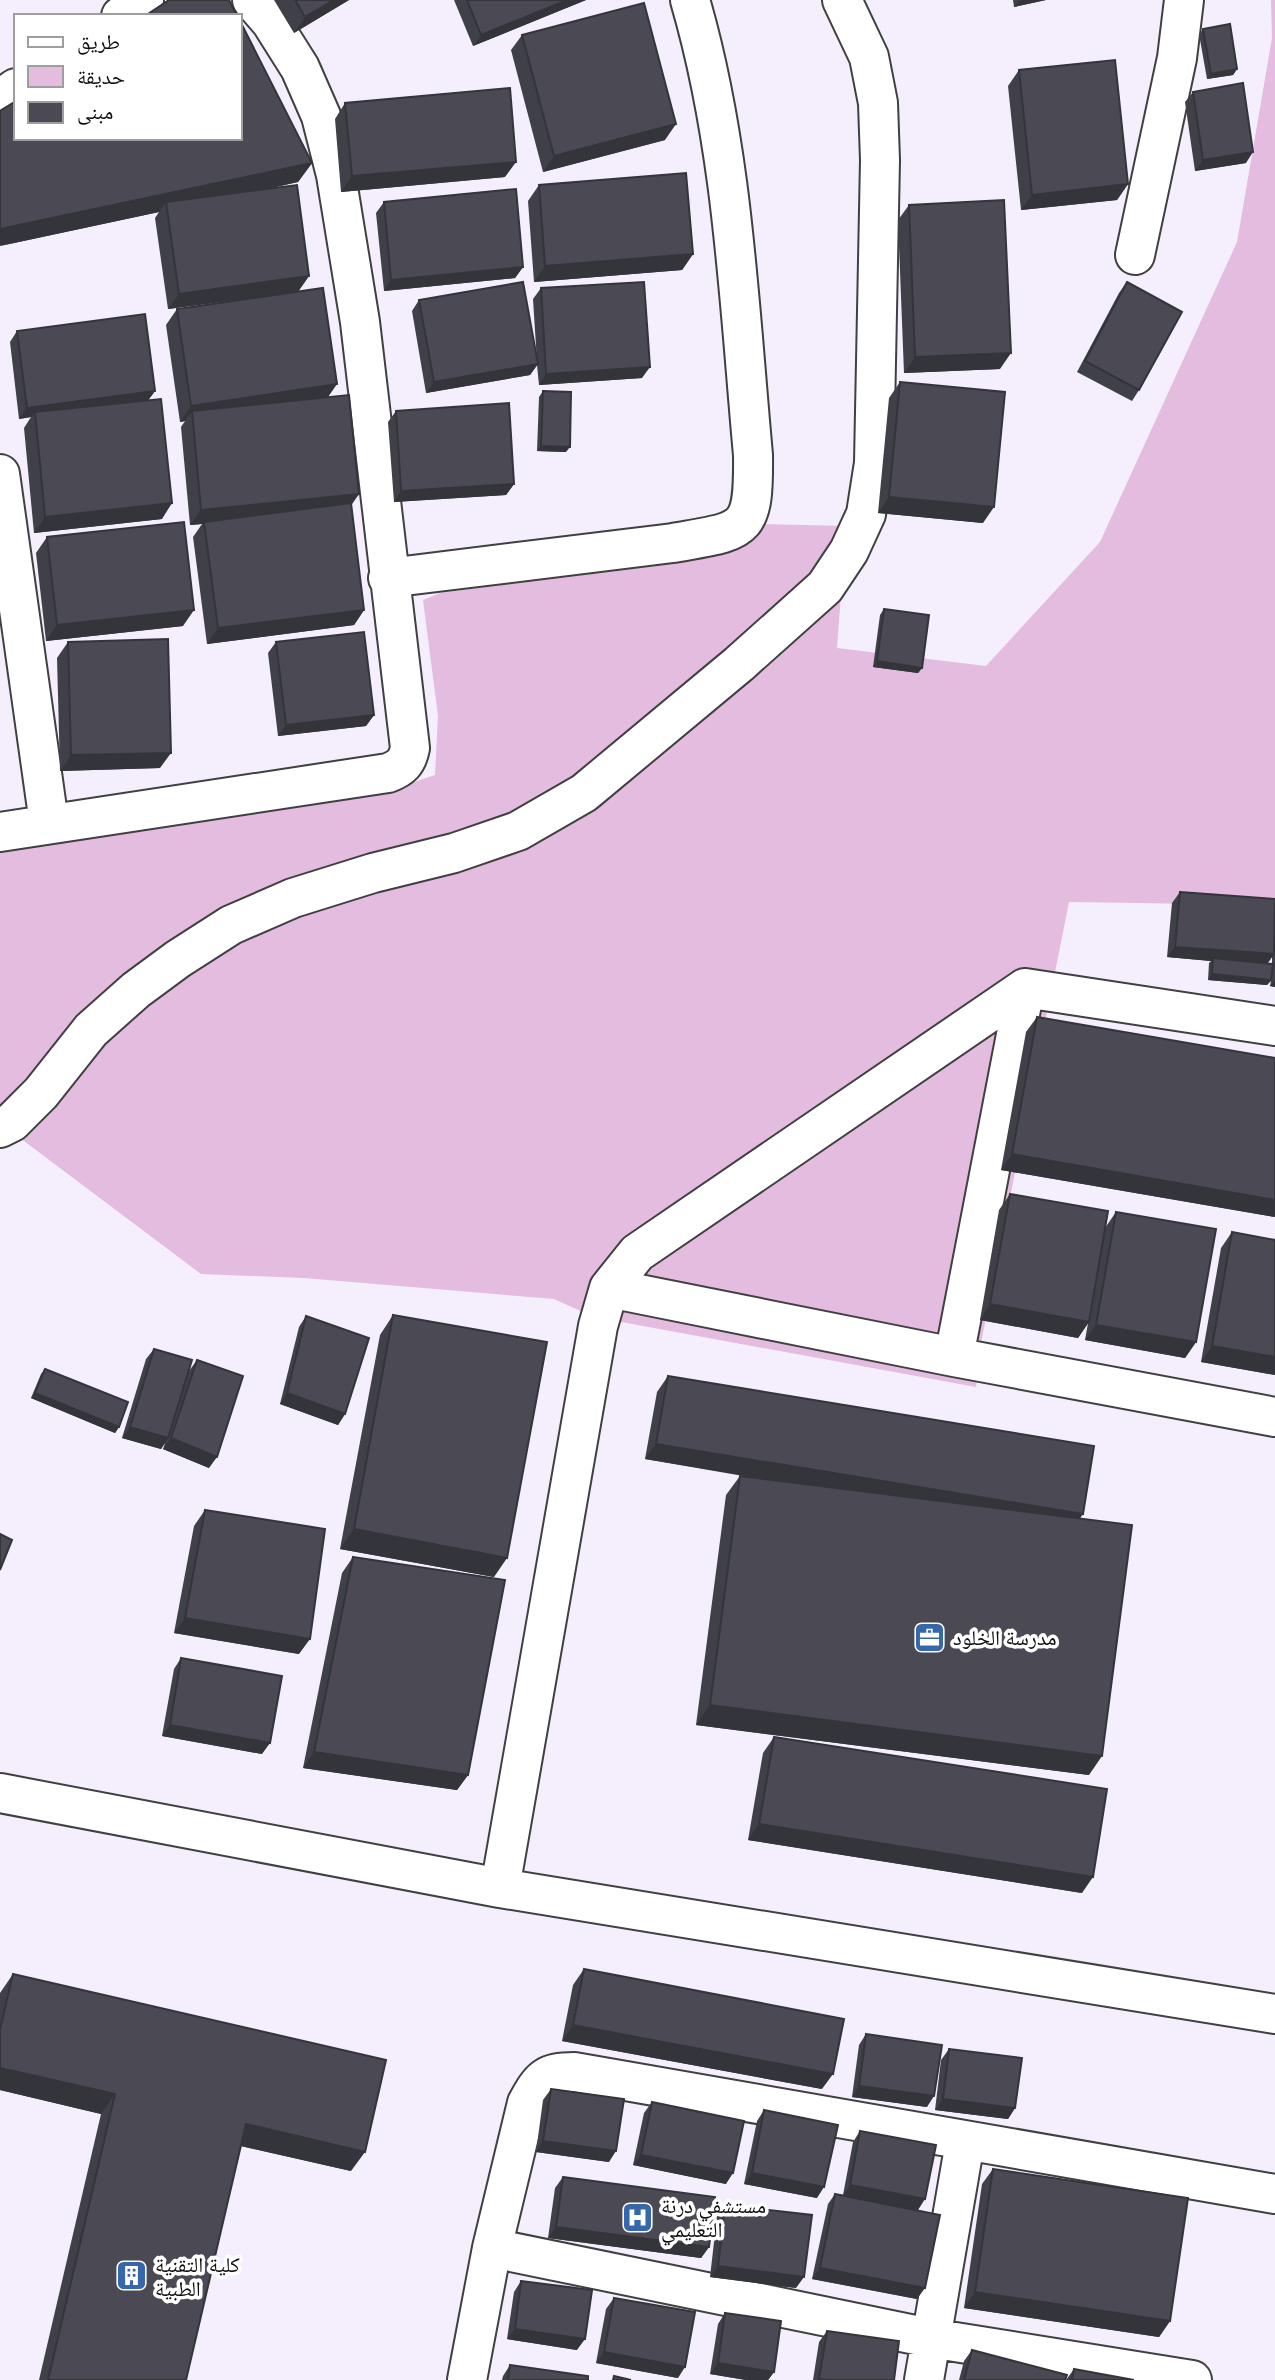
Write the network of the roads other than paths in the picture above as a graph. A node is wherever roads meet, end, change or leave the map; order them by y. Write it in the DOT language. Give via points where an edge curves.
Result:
graph roads {
  1 [pos="144,0"];
  2 [pos="252,0"];
  3 [pos="690,0"];
  4 [pos="842,0"];
  5 [pos="1184,0"];
  6 [pos="124,14"];
  7 [pos="1135,255"];
  8 [pos="0,474"];
  9 [pos="388,578"];
  10 [pos="49,823"];
  11 [pos="0,832"];
  12 [pos="1025,988"];
  13 [pos="1275,1026"];
  14 [pos="0,1128"];
  15 [pos="609,1288"];
  16 [pos="954,1357"];
  17 [pos="1275,1417"];
  18 [pos="0,1793"];
  19 [pos="500,1888"];
  20 [pos="1275,2014"];
  21 [pos="965,2142"];
  22 [pos="1275,2194"];
  23 [pos="492,2248"];
  24 [pos="930,2338"];
  25 [pos="467,2380"];
  26 [pos="924,2380"];
  27 [pos="1192,2380"];
  1 -- 6 [label="street"];
  2 -- 9 [label="street" via="300,68 321,116 336,175 360,322"];
  3 -- 9 [label="street" via="722,135 753,455 754,493 745,522 719,535 673,543"];
  4 -- 14 [label="street" via="869,57 878,103 874,463 866,514 825,587 584,793 518,831 293,898 231,925 178,958 91,1030 41,1093"];
  5 -- 7 [label="street" via="1177,58"];
  8 -- 10 [label="street"];
  9 -- 10 [label="street" via="410,748 399,768"];
  10 -- 11 [label="street"];
  12 -- 13 [label="street"];
  12 -- 15 [label="street" via="671,1228 637,1253"];
  12 -- 16 [label="street"];
  15 -- 16 [label="street"];
  15 -- 19 [label="street" via="598,1326"];
  16 -- 17 [label="street"];
  18 -- 19 [label="street"];
  19 -- 20 [label="street"];
  21 -- 22 [label="street"];
  21 -- 23 [label="street" via="557,2072 538,2082 527,2103"];
  21 -- 24 [label="street"];
  23 -- 24 [label="street"];
  23 -- 25 [label="street"];
  24 -- 26 [label="street"];
  24 -- 27 [label="street"];
}
